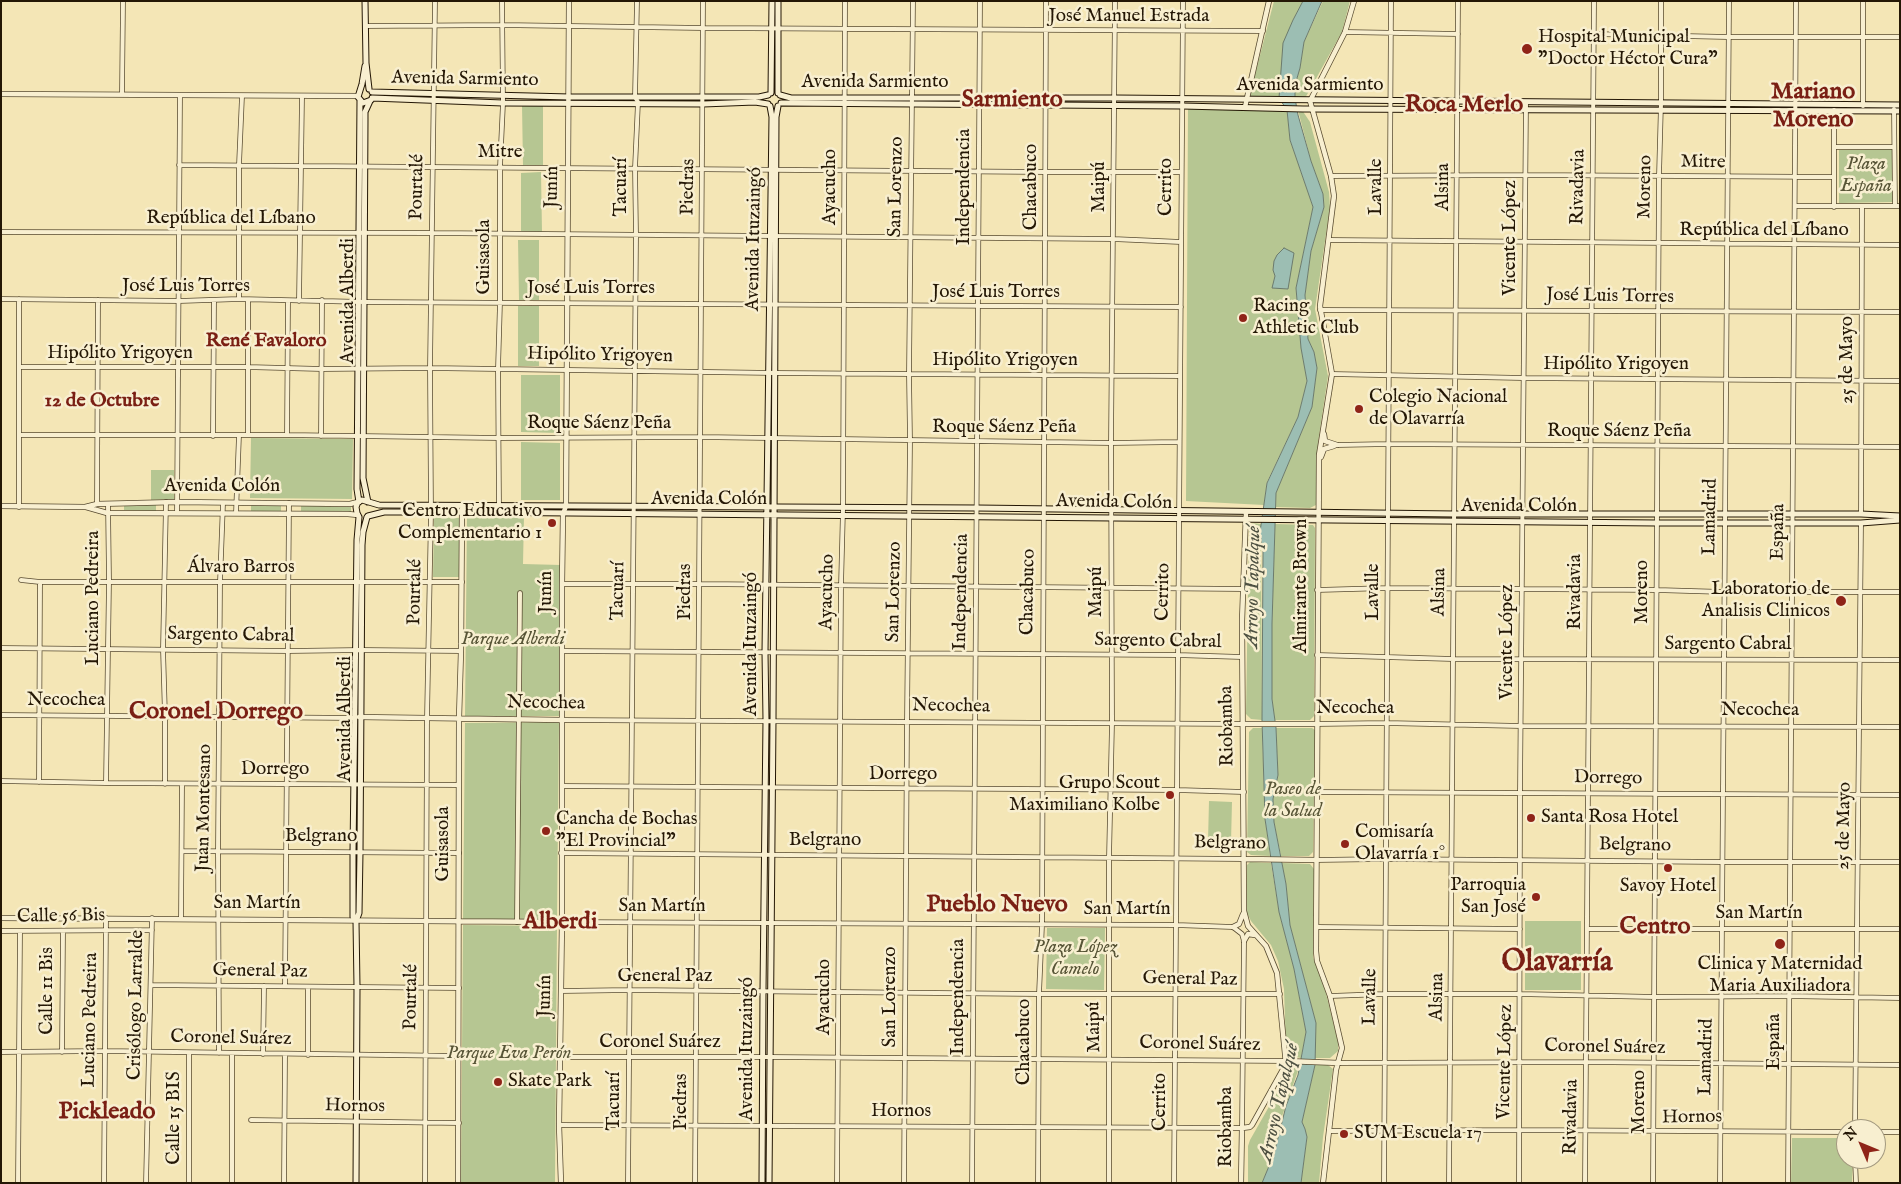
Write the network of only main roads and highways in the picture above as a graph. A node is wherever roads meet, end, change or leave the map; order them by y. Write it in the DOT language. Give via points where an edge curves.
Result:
graph roads {
  1 [pos="365,1"];
  2 [pos="772,1"];
  3 [pos="778,1"];
  4 [pos="775,29"];
  5 [pos="366,64"];
  6 [pos="361,89"];
  7 [pos="769,94"];
  8 [pos="779,94"];
  9 [pos="371,95"];
  10 [pos="433,97"];
  11 [pos="359,98"];
  12 [pos="845,100"];
  13 [pos="703,101"];
  14 [pos="1046,102"];
  15 [pos="1182,103"];
  16 [pos="779,104"];
  17 [pos="1246,104"];
  18 [pos="769,105"];
  19 [pos="1459,105"];
  20 [pos="1526,105"];
  21 [pos="1796,107"];
  22 [pos="1863,108"];
  23 [pos="1897,108"];
  24 [pos="362,167"];
  25 [pos="774,169"];
  26 [pos="772,373"];
  27 [pos="360,437"];
  28 [pos="358,502"];
  29 [pos="368,503"];
  30 [pos="768,508"];
  31 [pos="774,508"];
  32 [pos="768,515"];
  33 [pos="774,515"];
  34 [pos="359,516"];
  35 [pos="367,516"];
  36 [pos="1900,518"];
  37 [pos="359,583"];
  38 [pos="358,718"];
  39 [pos="356,921"];
  40 [pos="356,1183"];
  41 [pos="762,1183"];
  42 [pos="769,1183"];
  1 -- 5 [label="main road, Avenida Alberdi"];
  2 -- 4 [label="main road"];
  3 -- 4 [label="main road"];
  4 -- 7 [label="main road"];
  4 -- 8 [label="main road"];
  5 -- 6 [label="main road, Avenida Alberdi"];
  5 -- 9 [label="main road, Avenida Alberdi"];
  6 -- 9 [label="main road"];
  6 -- 11 [label="main road, Avenida Alberdi"];
  7 -- 8 [label="main road, Avenida Sarmiento"];
  7 -- 13 [label="main road, Avenida Sarmiento"];
  7 -- 18 [label="main road, Avenida Ituzaingó"];
  8 -- 12 [label="main road, Avenida Sarmiento" via="792,98"];
  8 -- 16 [label="main road, Avenida Ituzaingó"];
  9 -- 10 [label="main road, Avenida Sarmiento"];
  9 -- 11 [label="main road" via="366,103"];
  9 -- 24 [label="main road, Avenida Alberdi" via="365,119"];
  10 -- 13 [label="main road, Avenida Sarmiento" via="635,97"];
  10 -- 13 [label="main road, Avenida Sarmiento" via="570,104"];
  11 -- 24 [label="main road, Avenida Alberdi"];
  12 -- 14 [label="main road, Avenida Sarmiento"];
  12 -- 16 [label="main road, Avenida Sarmiento"];
  13 -- 18 [label="main road, Avenida Sarmiento"];
  14 -- 15 [label="main road, Avenida Sarmiento" via="1114,106"];
  14 -- 15 [label="main road, Avenida Sarmiento" via="1115,98"];
  15 -- 17 [label="main road, Avenida Sarmiento"];
  16 -- 18 [label="main road, Avenida Sarmiento"];
  16 -- 25 [label="main road, Avenida Ituzaingó"];
  17 -- 19 [label="main road, Avenida Sarmiento" via="1303,108"];
  17 -- 19 [label="main road, Avenida Sarmiento" via="1256,100"];
  18 -- 25 [label="main road, Avenida Ituzaingó"];
  19 -- 20 [label="main road, Avenida Sarmiento"];
  20 -- 21 [label="main road, Avenida Sarmiento" via="1661,103"];
  20 -- 21 [label="main road, Avenida Sarmiento" via="1594,110 1728,111"];
  21 -- 22 [label="main road, Avenida Sarmiento"];
  21 -- 22 [label="main road, Avenida Sarmiento"];
  22 -- 23 [label="main road, Avenida Sarmiento"];
  24 -- 27 [label="main road, Avenida Alberdi"];
  25 -- 26 [label="main road, Avenida Ituzaingó"];
  26 -- 30 [label="main road, Avenida Ituzaingó"];
  26 -- 31 [label="main road, Avenida Ituzaingó"];
  27 -- 28 [label="main road, Avenida Alberdi"];
  27 -- 29 [label="main road, Avenida Alberdi"];
  28 -- 29 [label="main road"];
  28 -- 34 [label="main road" via="356,510"];
  29 -- 30 [label="main road, Avenida Colón" via="379,506"];
  29 -- 35 [label="main road"];
  30 -- 31 [label="main road, Avenida Colón"];
  30 -- 32 [label="main road, Avenida Ituzaingó"];
  31 -- 33 [label="main road, Avenida Ituzaingó"];
  31 -- 36 [label="main road, Avenida Colón" via="1455,514 1793,513"];
  32 -- 33 [label="main road, Avenida Colón"];
  32 -- 35 [label="main road, Avenida Colón" via="384,512"];
  32 -- 41 [label="main road, Avenida Ituzaingó"];
  33 -- 36 [label="main road, Avenida Colón" via="1657,523 1861,523"];
  33 -- 42 [label="main road, Avenida Ituzaingó"];
  34 -- 35 [label="main road"];
  34 -- 37 [label="main road, Avenida Alberdi"];
  35 -- 37 [label="main road, Avenida Alberdi"];
  37 -- 38 [label="main road, Avenida Alberdi"];
  38 -- 39 [label="main road, Avenida Alberdi" via="361,784 359,913"];
  38 -- 39 [label="main road, Avenida Alberdi" via="353,852 353,917"];
  39 -- 40 [label="main road, Avenida Alberdi"];
}
